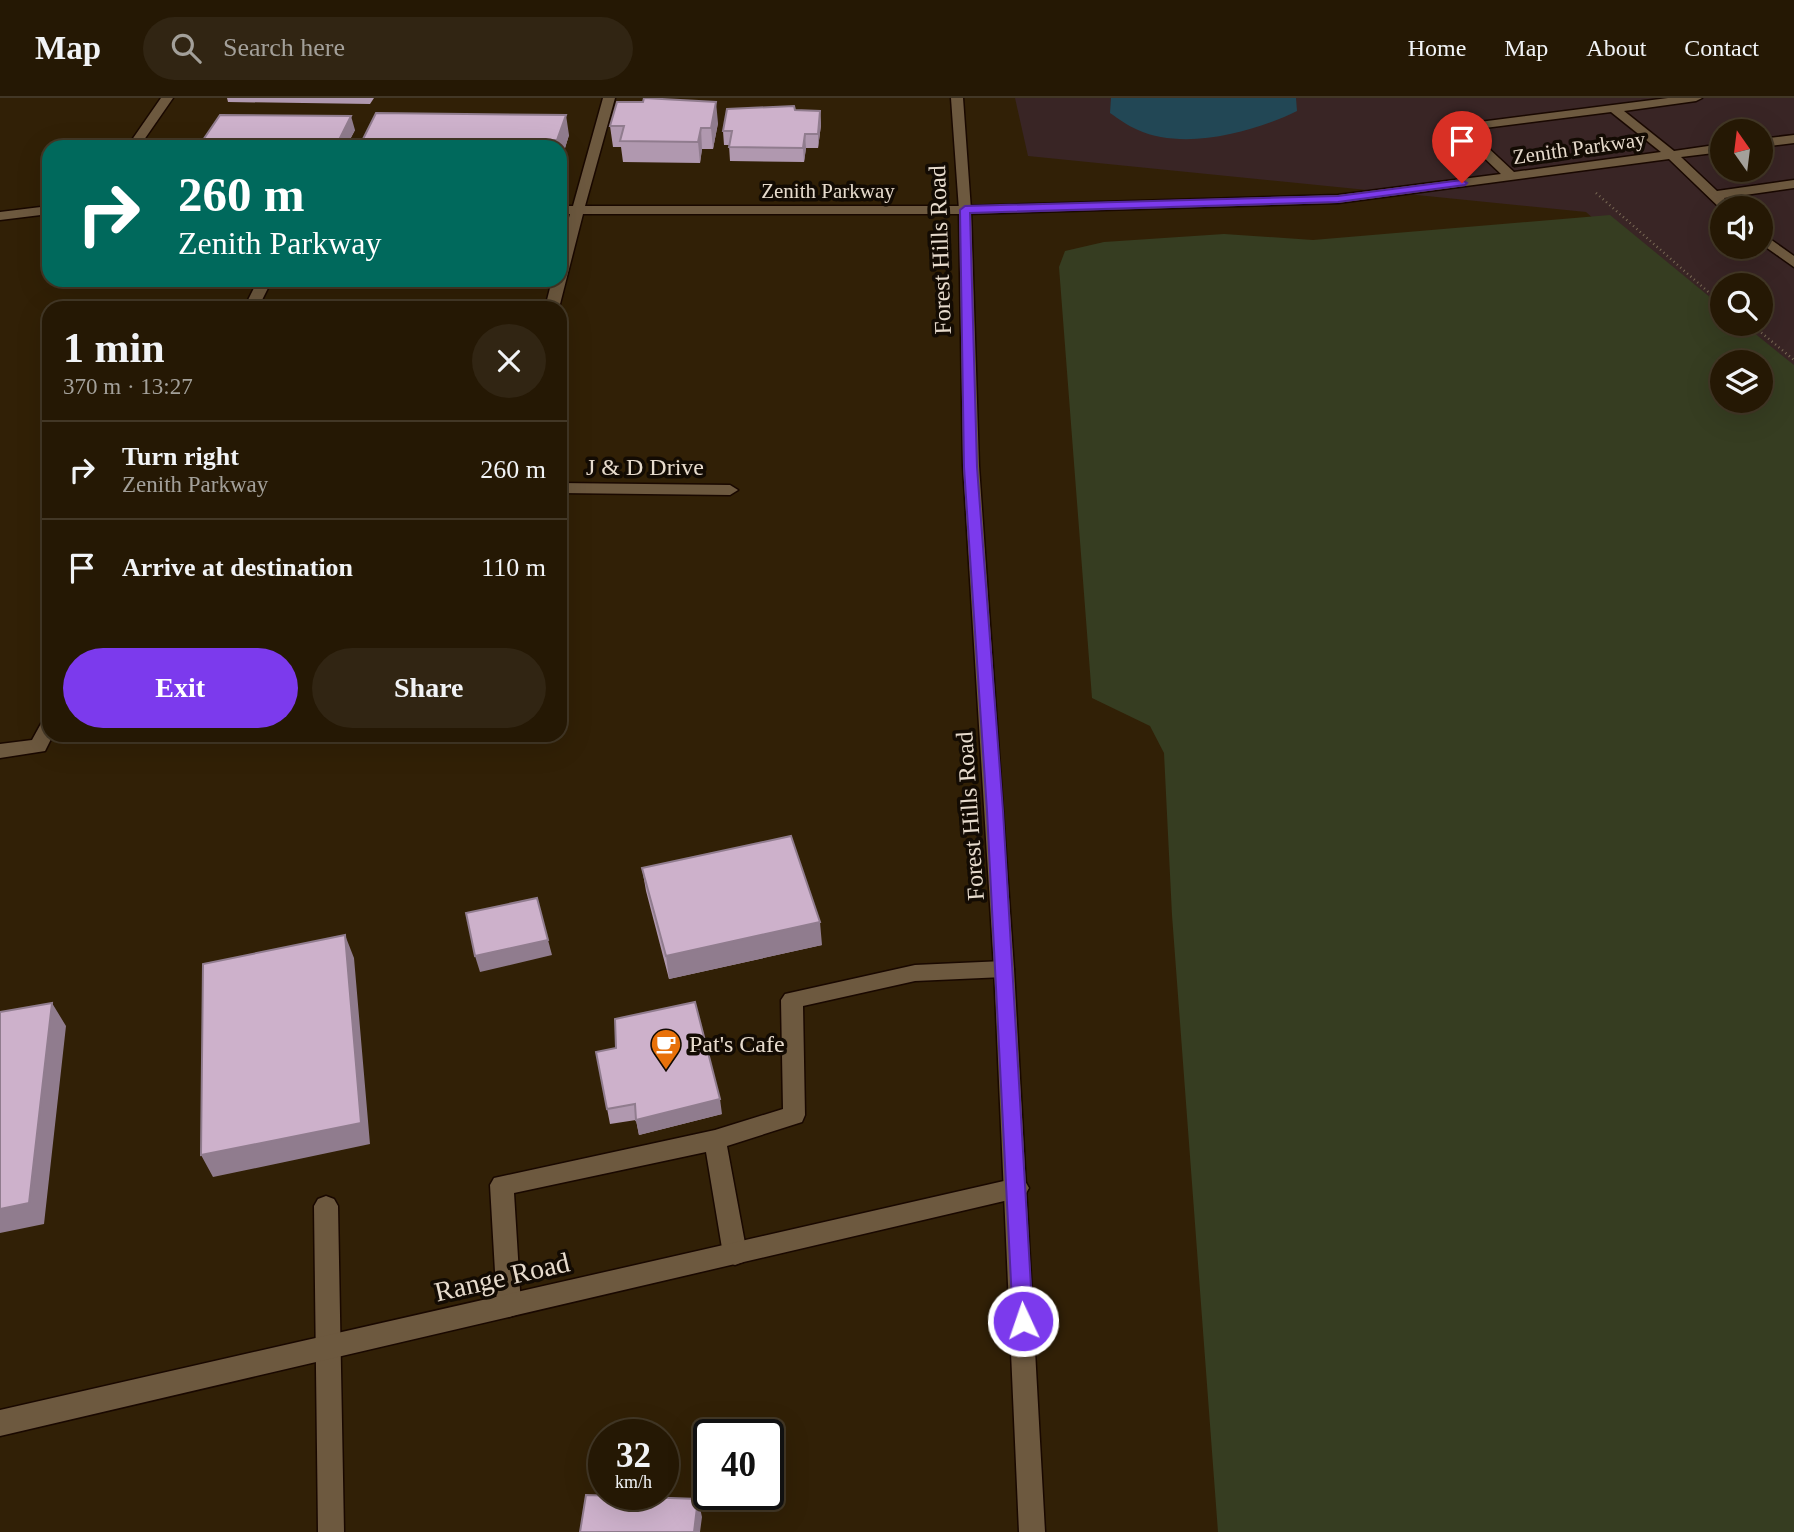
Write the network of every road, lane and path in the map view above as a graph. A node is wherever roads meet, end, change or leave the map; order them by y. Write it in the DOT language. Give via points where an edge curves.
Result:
graph roads {
  1 [pos="167,98"];
  2 [pos="609,98"];
  3 [pos="957,98"];
  4 [pos="1696,98"];
  5 [pos="1614,109"];
  6 [pos="1794,139"];
  7 [pos="138,140"];
  8 [pos="1773,141"];
  9 [pos="1710,150"];
  10 [pos="1672,155"];
  11 [pos="1551,171"];
  12 [pos="1511,176"];
  13 [pos="1794,184"];
  14 [pos="1712,196"];
  15 [pos="567,210"];
  16 [pos="577,210"];
  17 [pos="965,210"];
  18 [pos="42,211"];
  19 [pos="0,216"];
  20 [pos="1773,246"];
  21 [pos="567,248"];
  22 [pos="1794,263"];
  23 [pos="1710,295"];
  24 [pos="1765,336"];
  25 [pos="1794,360"];
  26 [pos="567,488"];
  27 [pos="730,490"];
  28 [pos="42,738"];
  29 [pos="0,751"];
  30 [pos="1004,969"];
  31 [pos="715,1140"];
  32 [pos="1017,1188"];
  33 [pos="326,1206"];
  34 [pos="735,1254"];
  35 [pos="509,1306"];
  36 [pos="327,1347"];
  37 [pos="0,1423"];
  38 [pos="331,1532"];
  39 [pos="1032,1532"];
  1 -- 7 [label="street"];
  2 -- 16 [label="street"];
  3 -- 17 [label="street, Forest Hills Road"];
  4 -- 5 [label="street"];
  5 -- 10 [label="street"];
  5 -- 12 [label="street" via="1460,128"];
  6 -- 8 [label="street"];
  9 -- 10 [label="street, Zenith Parkway"];
  10 -- 11 [label="street, Zenith Parkway"];
  10 -- 14 [label="street"];
  11 -- 12 [label="street, Zenith Parkway"];
  11 -- 23 [label="path" via="1567,185 1583,183"];
  12 -- 17 [label="street, Zenith Parkway" via="1338,199"];
  13 -- 14 [label="street"];
  15 -- 16 [label="street, Zenith Parkway"];
  16 -- 17 [label="street, Zenith Parkway"];
  16 -- 21 [label="street"];
  17 -- 30 [label="street, Forest Hills Road" via="971,467"];
  18 -- 19 [label="street"];
  20 -- 22 [label="street"];
  24 -- 25 [label="path"];
  26 -- 27 [label="street, J & D Drive"];
  28 -- 29 [label="street" via="38,746"];
  30 -- 31 [label="street" via="915,973 792,1000 794,1115"];
  30 -- 32 [label="street, Forest Hills Road"];
  31 -- 34 [label="street"];
  31 -- 35 [label="street" via="502,1185"];
  32 -- 34 [label="street, Range Road"];
  32 -- 39 [label="street, Forest Hills Road"];
  33 -- 36 [label="street"];
  34 -- 35 [label="street, Range Road"];
  35 -- 36 [label="street, Range Road"];
  36 -- 37 [label="street, Range Road"];
  36 -- 38 [label="street"];
}
